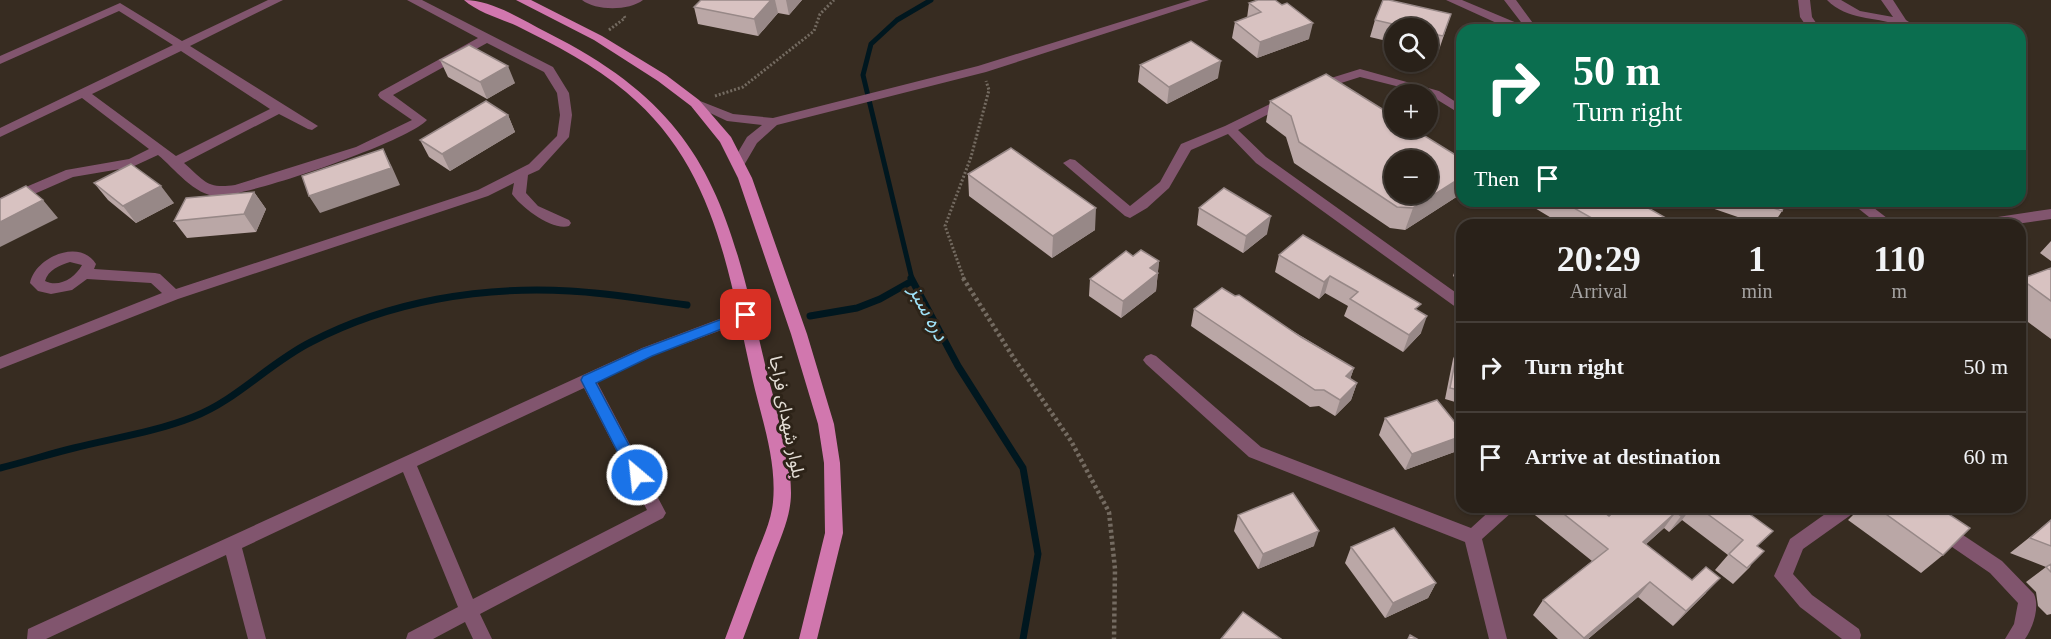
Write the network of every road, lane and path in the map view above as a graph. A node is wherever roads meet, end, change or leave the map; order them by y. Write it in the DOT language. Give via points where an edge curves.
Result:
graph roads {
  1 [pos="278,0"];
  2 [pos="413,0"];
  3 [pos="470,0"];
  4 [pos="522,0"];
  5 [pos="588,0"];
  6 [pos="637,0"];
  7 [pos="834,0"];
  8 [pos="1203,0"];
  9 [pos="1452,0"];
  10 [pos="1510,0"];
  11 [pos="1804,0"];
  12 [pos="1833,0"];
  13 [pos="1887,0"];
  14 [pos="617,5"];
  15 [pos="1902,22"];
  16 [pos="1507,24"];
  17 [pos="1528,24"];
  18 [pos="1811,24"];
  19 [pos="1905,24"];
  20 [pos="487,38"];
  21 [pos="598,38"];
  22 [pos="183,45"];
  23 [pos="0,60"];
  24 [pos="982,69"];
  25 [pos="83,93"];
  26 [pos="694,103"];
  27 [pos="1456,107"];
  28 [pos="279,109"];
  29 [pos="773,122"];
  30 [pos="312,126"];
  31 [pos="1230,129"];
  32 [pos="0,133"];
  33 [pos="158,150"];
  34 [pos="175,162"];
  35 [pos="1070,163"];
  36 [pos="738,164"];
  37 [pos="522,174"];
  38 [pos="0,204"];
  39 [pos="1864,207"];
  40 [pos="2051,214"];
  41 [pos="1882,219"];
  42 [pos="2018,219"];
  43 [pos="564,222"];
  44 [pos="85,274"];
  45 [pos="174,295"];
  46 [pos="1456,300"];
  47 [pos="746,315"];
  48 [pos="1151,360"];
  49 [pos="0,363"];
  50 [pos="588,380"];
  51 [pos="408,464"];
  52 [pos="1499,513"];
  53 [pos="1840,513"];
  54 [pos="1916,513"];
  55 [pos="1473,537"];
  56 [pos="231,545"];
  57 [pos="469,611"];
  58 [pos="1852,635"];
  59 [pos="36,639"];
  60 [pos="257,639"];
  61 [pos="416,639"];
  62 [pos="483,639"];
  63 [pos="734,639"];
  64 [pos="808,639"];
  65 [pos="1114,639"];
  66 [pos="1498,639"];
  67 [pos="2013,639"];
  1 -- 22 [label="street"];
  2 -- 20 [label="street"];
  3 -- 47 [label="main road, بلوار شهدای فراجا" via="606,71 671,128 704,178 728,243"];
  4 -- 21 [label="main road, بلوار شهدای فراجا"];
  5 -- 14 [label="street"];
  6 -- 14 [label="street"];
  7 -- 26 [label="path" via="820,14 814,32 743,87"];
  8 -- 24 [label="street"];
  9 -- 16 [label="street"];
  10 -- 17 [label="street"];
  11 -- 18 [label="street"];
  12 -- 15 [label="street" via="1857,14"];
  13 -- 15 [label="street"];
  14 -- 21 [label="path" via="625,18"];
  15 -- 19 [label="street"];
  20 -- 34 [label="street" via="384,95 421,120 361,150 216,192 204,188"];
  20 -- 37 [label="street" via="549,70 563,93 566,115 562,137 534,167"];
  21 -- 26 [label="main road, بلوار شهدای فراجا"];
  22 -- 23 [label="street" via="120,6"];
  22 -- 25 [label="street"];
  22 -- 28 [label="street"];
  24 -- 29 [label="street"];
  24 -- 65 [label="path" via="989,90 971,157 945,226 963,278 1071,441 1109,512 1115,569"];
  25 -- 32 [label="street"];
  25 -- 33 [label="street"];
  26 -- 29 [label="street" via="731,118"];
  26 -- 36 [label="main road, بلوار شهدای فراجا" via="726,140"];
  27 -- 31 [label="street" via="1435,94 1360,73 1302,92"];
  28 -- 30 [label="street"];
  28 -- 34 [label="street"];
  29 -- 36 [label="street" via="752,140"];
  31 -- 35 [label="street" via="1186,147 1164,189 1130,213"];
  31 -- 46 [label="street" via="1261,160"];
  33 -- 34 [label="street"];
  33 -- 38 [label="street" via="132,163 71,173"];
  36 -- 64 [label="main road, بلوار شهدای فراجا" via="746,177 799,334 826,424 832,463 834,534"];
  37 -- 43 [label="street" via="519,194 533,209"];
  37 -- 45 [label="street" via="483,193"];
  39 -- 41 [label="street"];
  40 -- 42 [label="street"];
  44 -- 45 [label="street" via="155,278"];
  45 -- 49 [label="street"];
  47 -- 50 [label="street" via="647,352"];
  47 -- 63 [label="main road, بلوار شهدای فراجا" via="775,441 782,493 777,522"];
  48 -- 55 [label="street" via="1255,452"];
  50 -- 51 [label="street"];
  50 -- 57 [label="street" via="657,513"];
  51 -- 56 [label="street"];
  51 -- 57 [label="street"];
  52 -- 55 [label="street"];
  53 -- 58 [label="street" via="1796,544 1784,576 1806,601"];
  54 -- 67 [label="street" via="1996,567 2028,600 2023,627"];
  55 -- 66 [label="street"];
  56 -- 59 [label="street" via="35,635"];
  56 -- 60 [label="street"];
  57 -- 61 [label="street"];
  57 -- 62 [label="street"];
}
